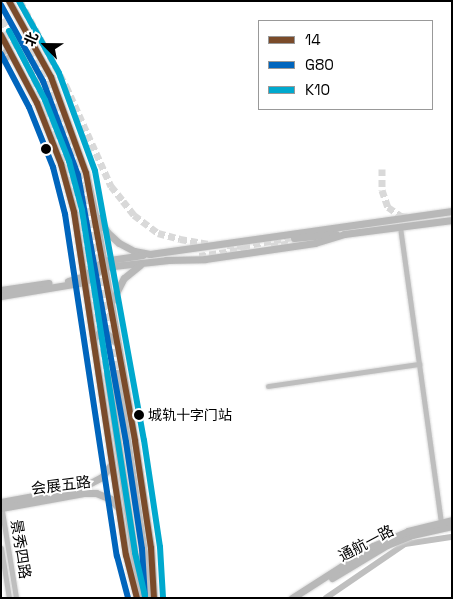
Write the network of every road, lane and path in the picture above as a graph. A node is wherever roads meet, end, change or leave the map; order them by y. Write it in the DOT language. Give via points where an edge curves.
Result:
graph roads {
  1 [pos="9,1"];
  2 [pos="1,35"];
  3 [pos="11,51"];
  4 [pos="1,54"];
  5 [pos="1,61"];
  6 [pos="452,211"];
  7 [pos="95,213"];
  8 [pos="452,220"];
  9 [pos="400,227"];
  10 [pos="150,254"];
  11 [pos="199,256"];
  12 [pos="166,260"];
  13 [pos="148,262"];
  14 [pos="104,264"];
  15 [pos="85,279"];
  16 [pos="1,290"];
  17 [pos="1,296"];
  18 [pos="111,304"];
  19 [pos="93,339"];
  20 [pos="119,348"];
  21 [pos="419,364"];
  22 [pos="117,374"];
  23 [pos="108,375"];
  24 [pos="268,386"];
  25 [pos="112,464"];
  26 [pos="1,506"];
  27 [pos="119,509"];
  28 [pos="452,520"];
  29 [pos="441,521"];
  30 [pos="452,526"];
  31 [pos="1,548"];
  32 [pos="9,598"];
  33 [pos="16,598"];
  34 [pos="139,598"];
  35 [pos="150,598"];
  36 [pos="154,598"];
  37 [pos="292,598"];
  38 [pos="300,598"];
  1 -- 7 [label="main road" via="51,77 86,173"];
  2 -- 3 [label="main road"];
  3 -- 4 [label="street"];
  3 -- 5 [label="street"];
  3 -- 15 [label="main road" via="37,103 61,164 74,212"];
  6 -- 10 [label="main road"];
  7 -- 10 [label="main road" via="118,243"];
  7 -- 14 [label="main road"];
  8 -- 9 [label="main road"];
  9 -- 12 [label="main road" via="344,234 306,245 197,260"];
  9 -- 21 [label="street"];
  10 -- 14 [label="main road"];
  11 -- 12 [label="main road"];
  12 -- 13 [label="main road"];
  13 -- 14 [label="main road"];
  13 -- 18 [label="main road" via="137,266 124,278"];
  14 -- 15 [label="main road"];
  14 -- 18 [label="main road"];
  15 -- 16 [label="main road"];
  15 -- 17 [label="main road"];
  15 -- 19 [label="main road"];
  18 -- 20 [label="main road"];
  19 -- 20 [label="main road" via="104,331"];
  19 -- 25 [label="main road"];
  20 -- 36 [label="main road" via="151,548"];
  21 -- 24 [label="street"];
  21 -- 29 [label="street"];
  22 -- 35 [label="highway"];
  23 -- 34 [label="highway"];
  25 -- 26 [label="main road, 会展五路" via="102,477 83,487"];
  25 -- 27 [label="main road"];
  26 -- 27 [label="main road, 会展五路" via="84,493 104,495"];
  26 -- 33 [label="street, 景秀四路"];
  27 -- 34 [label="main road" via="126,555"];
  28 -- 29 [label="main road"];
  29 -- 37 [label="main road" via="373,546"];
  30 -- 38 [label="main road, 通航一路" via="412,535 387,545"];
  31 -- 32 [label="street, 景秀四路"];
}
